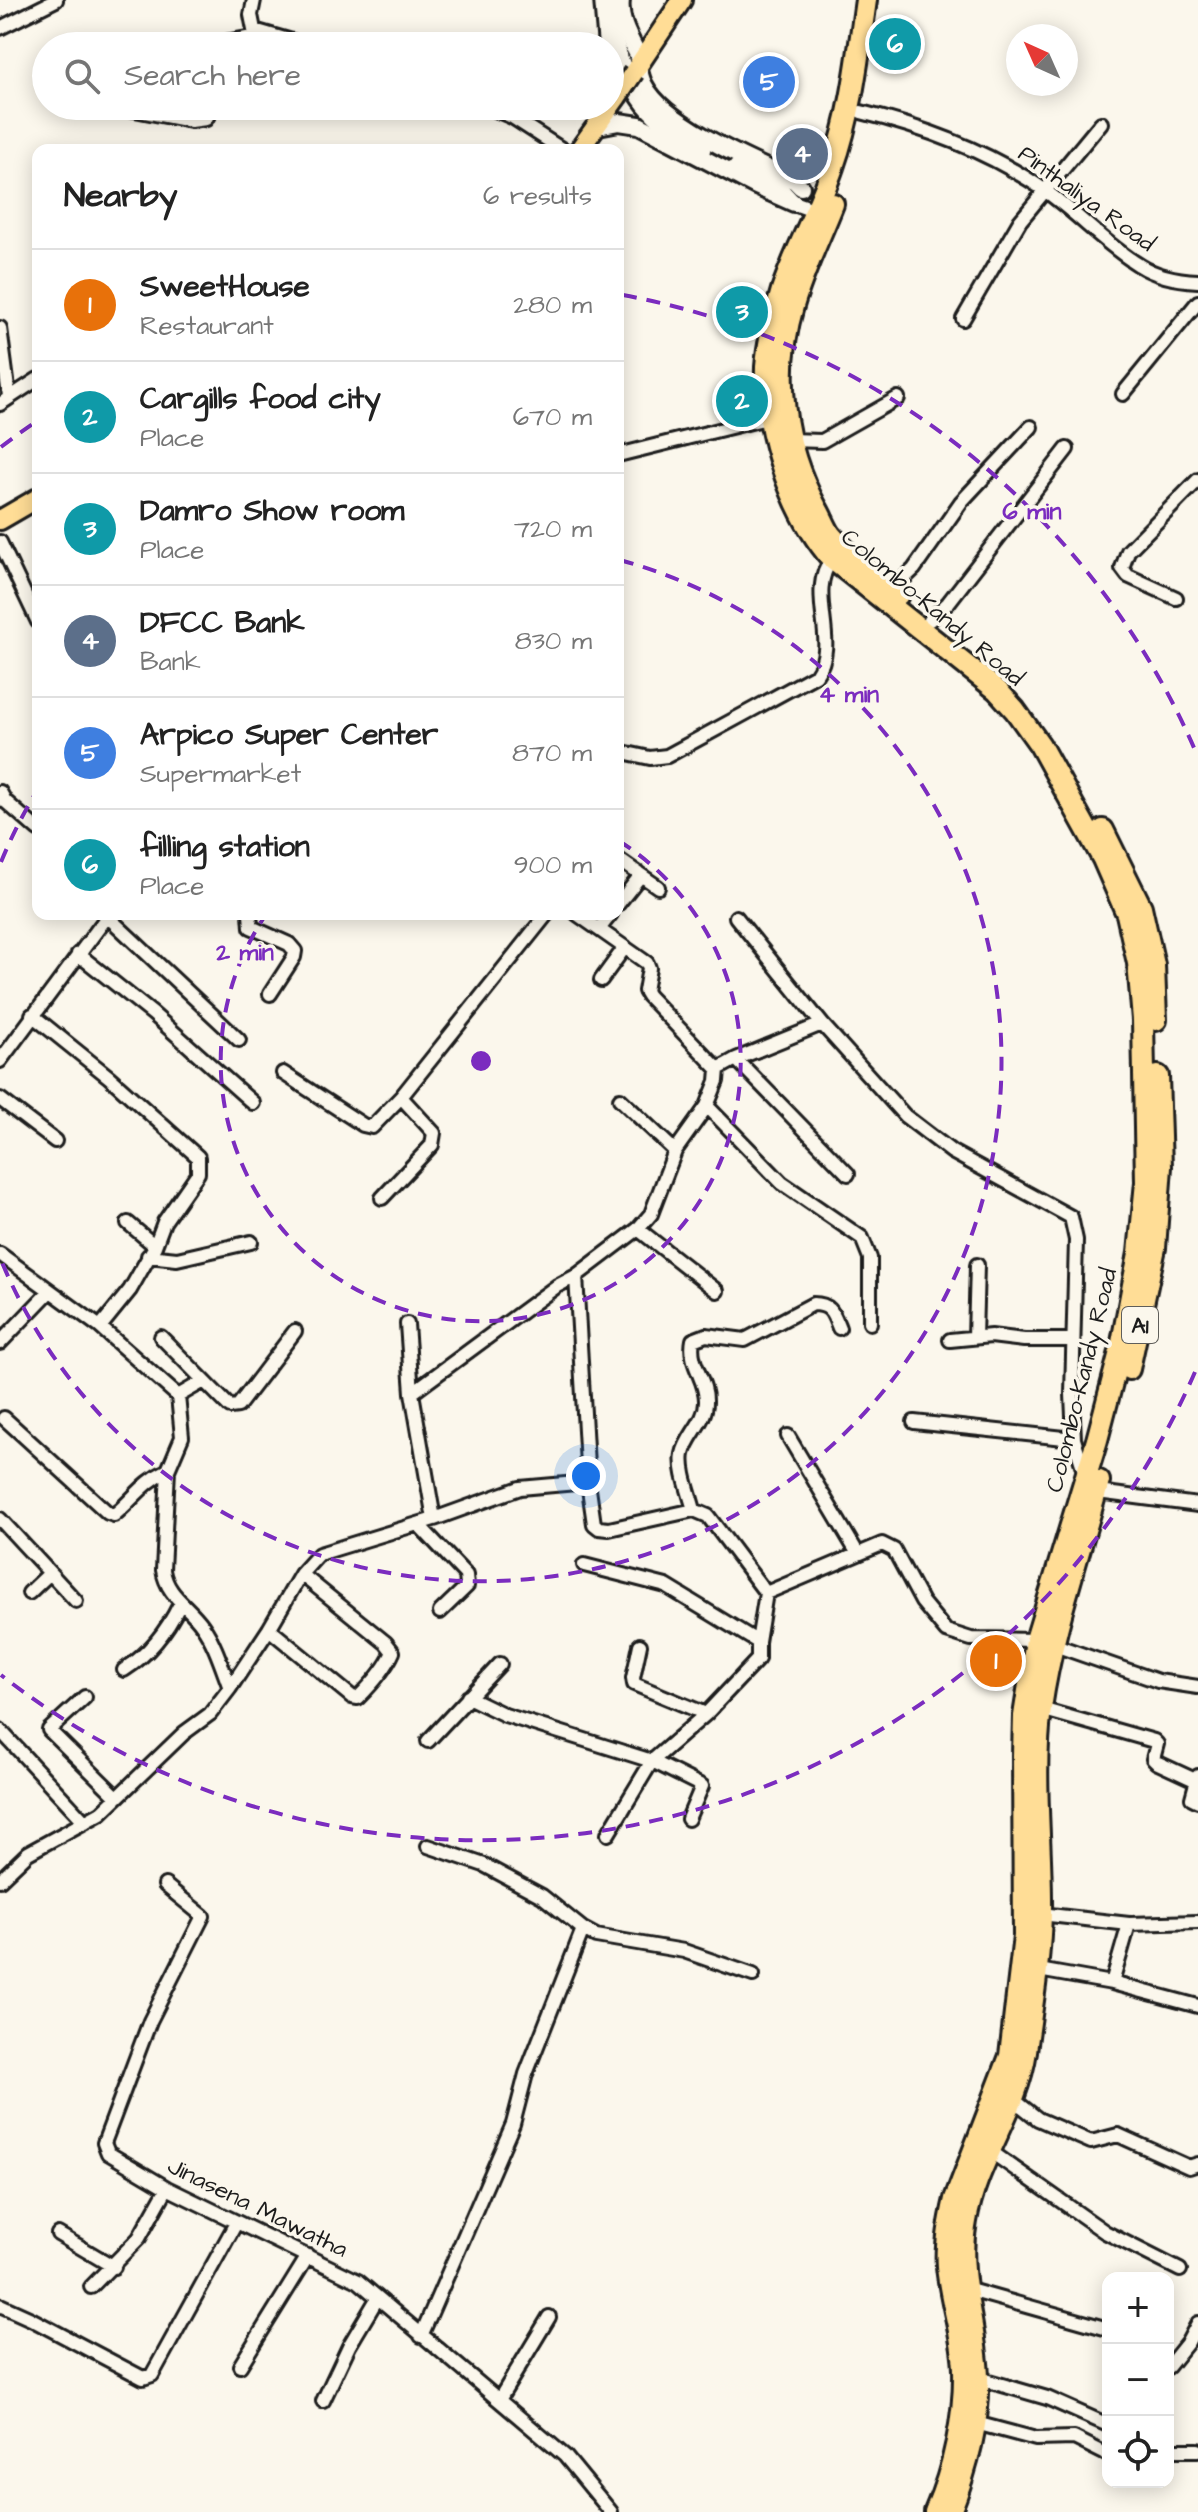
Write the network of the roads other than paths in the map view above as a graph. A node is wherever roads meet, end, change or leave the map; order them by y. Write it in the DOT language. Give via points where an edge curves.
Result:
graph roads {
  1 [pos="56,0"];
  2 [pos="254,0"];
  3 [pos="603,0"];
  4 [pos="612,0"];
  5 [pos="621,0"];
  6 [pos="682,0"];
  7 [pos="866,0"];
  8 [pos="879,0"];
  9 [pos="0,28"];
  10 [pos="249,32"];
  11 [pos="606,32"];
  12 [pos="614,32"];
  13 [pos="624,67"];
  14 [pos="638,67"];
  15 [pos="624,87"];
  16 [pos="861,112"];
  17 [pos="517,120"];
  18 [pos="602,120"];
  19 [pos="1101,123"];
  20 [pos="598,126"];
  21 [pos="554,144"];
  22 [pos="584,144"];
  23 [pos="1046,191"];
  24 [pos="798,195"];
  25 [pos="826,205"];
  26 [pos="1198,281"];
  27 [pos="1198,302"];
  28 [pos="963,319"];
  29 [pos="0,328"];
  30 [pos="32,383"];
  31 [pos="1123,394"];
  32 [pos="898,398"];
  33 [pos="5,400"];
  34 [pos="771,417"];
  35 [pos="1031,427"];
  36 [pos="790,440"];
  37 [pos="1067,449"];
  38 [pos="624,454"];
  39 [pos="1198,480"];
  40 [pos="32,501"];
  41 [pos="0,520"];
  42 [pos="0,542"];
  43 [pos="832,559"];
  44 [pos="892,590"];
  45 [pos="1176,598"];
  46 [pos="32,609"];
  47 [pos="930,620"];
  48 [pos="624,752"];
  49 [pos="0,792"];
  50 [pos="32,825"];
  51 [pos="624,863"];
  52 [pos="641,875"];
  53 [pos="658,887"];
  54 [pos="624,896"];
  55 [pos="736,917"];
  56 [pos="104,920"];
  57 [pos="113,920"];
  58 [pos="250,920"];
  59 [pos="542,920"];
  60 [pos="586,920"];
  61 [pos="606,920"];
  62 [pos="599,929"];
  63 [pos="625,947"];
  64 [pos="78,954"];
  65 [pos="601,980"];
  66 [pos="270,994"];
  67 [pos="32,1015"];
  68 [pos="822,1024"];
  69 [pos="239,1040"];
  70 [pos="736,1059"];
  71 [pos="0,1061"];
  72 [pos="718,1069"];
  73 [pos="283,1073"];
  74 [pos="401,1097"];
  75 [pos="0,1099"];
  76 [pos="620,1099"];
  77 [pos="253,1103"];
  78 [pos="707,1106"];
  79 [pos="55,1141"];
  80 [pos="675,1151"];
  81 [pos="848,1174"];
  82 [pos="382,1198"];
  83 [pos="128,1223"];
  84 [pos="638,1229"];
  85 [pos="251,1242"];
  86 [pos="152,1251"];
  87 [pos="0,1254"];
  88 [pos="977,1265"];
  89 [pos="576,1276"];
  90 [pos="717,1291"];
  91 [pos="49,1292"];
  92 [pos="870,1323"];
  93 [pos="407,1324"];
  94 [pos="100,1327"];
  95 [pos="839,1328"];
  96 [pos="295,1331"];
  97 [pos="161,1337"];
  98 [pos="975,1337"];
  99 [pos="950,1340"];
  100 [pos="1073,1340"];
  101 [pos="0,1343"];
  102 [pos="204,1381"];
  103 [pos="412,1393"];
  104 [pos="178,1396"];
  105 [pos="4,1418"];
  106 [pos="914,1422"];
  107 [pos="788,1436"];
  108 [pos="1074,1439"];
  109 [pos="168,1470"];
  110 [pos="588,1482"];
  111 [pos="1088,1487"];
  112 [pos="1198,1505"];
  113 [pos="694,1510"];
  114 [pos="0,1519"];
  115 [pos="434,1519"];
  116 [pos="418,1524"];
  117 [pos="858,1554"];
  118 [pos="584,1565"];
  119 [pos="50,1573"];
  120 [pos="301,1574"];
  121 [pos="29,1593"];
  122 [pos="766,1593"];
  123 [pos="76,1601"];
  124 [pos="180,1604"];
  125 [pos="440,1612"];
  126 [pos="269,1629"];
  127 [pos="758,1642"];
  128 [pos="1044,1642"];
  129 [pos="640,1645"];
  130 [pos="500,1664"];
  131 [pos="124,1670"];
  132 [pos="1198,1687"];
  133 [pos="230,1688"];
  134 [pos="85,1697"];
  135 [pos="468,1697"];
  136 [pos="1041,1709"];
  137 [pos="706,1714"];
  138 [pos="0,1730"];
  139 [pos="428,1741"];
  140 [pos="652,1761"];
  141 [pos="1196,1778"];
  142 [pos="117,1797"];
  143 [pos="1198,1801"];
  144 [pos="688,1819"];
  145 [pos="85,1822"];
  146 [pos="608,1834"];
  147 [pos="428,1846"];
  148 [pos="0,1880"];
  149 [pos="165,1885"];
  150 [pos="1041,1914"];
  151 [pos="1198,1922"];
  152 [pos="1129,1924"];
  153 [pos="583,1929"];
  154 [pos="1029,1968"];
  155 [pos="753,1975"];
  156 [pos="1112,1983"];
  157 [pos="1198,2006"];
  158 [pos="1014,2100"];
  159 [pos="990,2151"];
  160 [pos="1198,2164"];
  161 [pos="167,2188"];
  162 [pos="236,2223"];
  163 [pos="58,2234"];
  164 [pos="308,2256"];
  165 [pos="114,2267"];
  166 [pos="1180,2270"];
  167 [pos="91,2287"];
  168 [pos="966,2289"];
  169 [pos="377,2299"];
  170 [pos="0,2305"];
  171 [pos="549,2317"];
  172 [pos="1198,2323"];
  173 [pos="1102,2327"];
  174 [pos="421,2336"];
  175 [pos="1174,2358"];
  176 [pos="240,2366"];
  177 [pos="978,2378"];
  178 [pos="499,2400"];
  179 [pos="323,2401"];
  180 [pos="968,2421"];
  181 [pos="1102,2422"];
  182 [pos="1174,2450"];
  183 [pos="1198,2450"];
  184 [pos="1102,2452"];
  185 [pos="611,2512"];
  186 [pos="935,2512"];
  187 [pos="950,2512"];
  1 -- 9 [label="street"];
  2 -- 10 [label="street"];
  3 -- 11 [label="main road"];
  4 -- 12 [label="street"];
  5 -- 14 [label="main road" via="619,10"];
  6 -- 14 [label="main road"];
  7 -- 25 [label="highway, Colombo-Kandy Road / A1" via="846,124"];
  8 -- 16 [label="highway, Colombo-Kandy Road / A1"];
  13 -- 24 [label="street" via="630,88 652,111"];
  14 -- 15 [label="main road, bridge"];
  14 -- 24 [label="main road" via="654,98 694,132 795,181"];
  16 -- 23 [label="street, Pinthaliya Road" via="954,141"];
  16 -- 25 [label="highway, Colombo-Kandy Road / A1" via="853,146"];
  17 -- 21 [label="street"];
  18 -- 20 [label="main road"];
  19 -- 23 [label="street"];
  20 -- 22 [label="main road"];
  20 -- 24 [label="main road" via="639,125 742,179"];
  23 -- 26 [label="street, Pinthaliya Road" via="1140,266"];
  23 -- 28 [label="street" via="1020,221"];
  24 -- 25 [label="street"];
  25 -- 34 [label="highway, Colombo-Kandy Road / A1" via="791,267 775,320 766,366"];
  25 -- 36 [label="highway, Colombo-Kandy Road / A1" via="790,319 782,363"];
  27 -- 31 [label="street"];
  29 -- 33 [label="street"];
  30 -- 33 [label="street"];
  32 -- 36 [label="street" via="822,441"];
  34 -- 38 [label="street"];
  34 -- 43 [label="highway, Colombo-Kandy Road / A1" via="790,490"];
  35 -- 44 [label="street" via="961,502 914,569"];
  36 -- 44 [label="highway, Colombo-Kandy Road / A1" via="805,487 831,534"];
  37 -- 47 [label="street"];
  39 -- 45 [label="street" via="1128,551 1122,568 1128,576"];
  40 -- 41 [label="main road"];
  42 -- 46 [label="street"];
  43 -- 48 [label="street" via="820,585 825,654 816,675 667,756"];
  43 -- 111 [label="highway, Colombo-Kandy Road / A1" via="1015,710 1096,846 1127,914 1143,1020 1146,1182 1121,1348"];
  44 -- 47 [label="highway, Colombo-Kandy Road / A1"];
  47 -- 111 [label="highway, Colombo-Kandy Road / A1" via="1006,682 1043,726 1124,869 1141,907 1154,965 1161,1167 1155,1248 1137,1339"];
  49 -- 50 [label="street"];
  51 -- 52 [label="street"];
  52 -- 53 [label="street"];
  52 -- 54 [label="street"];
  55 -- 68 [label="street"];
  56 -- 64 [label="street"];
  57 -- 69 [label="street"];
  58 -- 66 [label="street" via="251,927 295,951"];
  59 -- 74 [label="street"];
  60 -- 62 [label="street"];
  61 -- 62 [label="street"];
  62 -- 63 [label="street"];
  63 -- 65 [label="street"];
  63 -- 72 [label="street" via="649,966 648,996"];
  64 -- 67 [label="street"];
  64 -- 77 [label="street"];
  67 -- 71 [label="street"];
  67 -- 86 [label="street" via="198,1157 198,1173 164,1222"];
  68 -- 70 [label="street"];
  68 -- 100 [label="street" via="905,1116 928,1134 1071,1217 1076,1240"];
  70 -- 72 [label="street"];
  70 -- 81 [label="street"];
  72 -- 78 [label="street"];
  73 -- 74 [label="street" via="372,1127"];
  74 -- 82 [label="street" via="435,1139"];
  75 -- 79 [label="street"];
  76 -- 80 [label="street"];
  78 -- 80 [label="street"];
  78 -- 92 [label="street" via="782,1183 862,1238 870,1258"];
  80 -- 84 [label="street" via="651,1214"];
  83 -- 86 [label="street"];
  84 -- 89 [label="street"];
  84 -- 90 [label="street"];
  85 -- 86 [label="street" via="177,1259"];
  86 -- 94 [label="street"];
  87 -- 91 [label="street"];
  88 -- 98 [label="street"];
  89 -- 103 [label="street"];
  89 -- 110 [label="street"];
  91 -- 94 [label="street"];
  91 -- 101 [label="street"];
  93 -- 103 [label="street"];
  94 -- 104 [label="street"];
  95 -- 113 [label="street" via="831,1308 813,1304 745,1340 706,1335 693,1340 691,1353 706,1401 682,1457"];
  96 -- 102 [label="street" via="238,1406 230,1407"];
  97 -- 102 [label="street"];
  98 -- 99 [label="street"];
  98 -- 100 [label="street"];
  100 -- 108 [label="street"];
  102 -- 104 [label="street"];
  103 -- 115 [label="street"];
  104 -- 109 [label="street" via="182,1437"];
  105 -- 109 [label="street" via="114,1515 135,1492"];
  106 -- 108 [label="street"];
  107 -- 117 [label="street"];
  108 -- 111 [label="street"];
  109 -- 124 [label="street" via="163,1570 165,1584"];
  110 -- 113 [label="street" via="599,1528"];
  110 -- 115 [label="street" via="520,1488"];
  111 -- 112 [label="street"];
  111 -- 128 [label="highway, Colombo-Kandy Road / A1"];
  113 -- 122 [label="street" via="708,1516"];
  114 -- 119 [label="street"];
  115 -- 116 [label="street"];
  116 -- 120 [label="street" via="319,1554"];
  116 -- 125 [label="street" via="469,1581"];
  117 -- 122 [label="street"];
  117 -- 128 [label="street" via="882,1544 894,1550 922,1602 946,1631 971,1639"];
  118 -- 127 [label="street" via="666,1586"];
  119 -- 121 [label="street"];
  119 -- 123 [label="street"];
  120 -- 126 [label="street"];
  120 -- 126 [label="street" via="386,1643 393,1652 389,1661 358,1698 352,1697"];
  122 -- 127 [label="street"];
  124 -- 131 [label="street" via="142,1659"];
  124 -- 133 [label="street" via="202,1625"];
  126 -- 133 [label="street"];
  127 -- 137 [label="street" via="758,1659"];
  128 -- 132 [label="street" via="1158,1681"];
  128 -- 136 [label="highway, Colombo-Kandy Road / A1"];
  128 -- 154 [label="highway, Colombo-Kandy Road / A1" via="1024,1729 1024,1936"];
  129 -- 137 [label="street" via="634,1684"];
  130 -- 135 [label="street"];
  133 -- 142 [label="street" via="210,1714"];
  134 -- 142 [label="street" via="49,1730"];
  135 -- 139 [label="street"];
  135 -- 140 [label="street" via="505,1715"];
  136 -- 141 [label="street" via="1154,1741 1156,1762"];
  136 -- 150 [label="highway, Colombo-Kandy Road / A1"];
  137 -- 140 [label="street"];
  138 -- 145 [label="street"];
  140 -- 144 [label="street" via="702,1786"];
  140 -- 146 [label="street"];
  141 -- 143 [label="street" via="1192,1798"];
  142 -- 145 [label="street"];
  145 -- 148 [label="street" via="28,1853"];
  147 -- 153 [label="street" via="484,1865 531,1890"];
  149 -- 161 [label="street, Jinasena Mawatha" via="203,1916 150,2021 104,2143 108,2153"];
  150 -- 152 [label="street"];
  150 -- 154 [label="highway, Colombo-Kandy Road / A1"];
  151 -- 152 [label="street"];
  152 -- 156 [label="street"];
  153 -- 155 [label="street" via="596,1936 684,1951"];
  153 -- 174 [label="street" via="526,2074 513,2124"];
  154 -- 156 [label="street"];
  154 -- 158 [label="highway, Colombo-Kandy Road / A1" via="1025,2056"];
  154 -- 180 [label="highway, Colombo-Kandy Road / A1" via="1010,2056 951,2218 947,2264"];
  156 -- 157 [label="street"];
  158 -- 159 [label="highway, Colombo-Kandy Road / A1"];
  158 -- 160 [label="street" via="1038,2119 1091,2142 1118,2135 1189,2167"];
  159 -- 166 [label="street" via="1105,2232"];
  159 -- 168 [label="highway, Colombo-Kandy Road / A1" via="965,2222"];
  161 -- 162 [label="street, Jinasena Mawatha"];
  161 -- 165 [label="street" via="139,2238"];
  162 -- 164 [label="street, Jinasena Mawatha"];
  162 -- 170 [label="street" via="152,2375 143,2378"];
  163 -- 165 [label="street"];
  164 -- 169 [label="street, Jinasena Mawatha" via="358,2281"];
  164 -- 176 [label="street"];
  165 -- 167 [label="street"];
  168 -- 173 [label="street"];
  168 -- 177 [label="highway, Colombo-Kandy Road / A1"];
  169 -- 174 [label="street, Jinasena Mawatha"];
  169 -- 179 [label="street"];
  171 -- 178 [label="street"];
  172 -- 175 [label="street"];
  174 -- 178 [label="street, Jinasena Mawatha"];
  177 -- 180 [label="highway, Colombo-Kandy Road / A1"];
  177 -- 181 [label="street" via="1047,2398"];
  178 -- 185 [label="street, Jinasena Mawatha" via="565,2456"];
  180 -- 184 [label="street" via="1036,2439 1074,2438"];
  180 -- 186 [label="highway, Colombo-Kandy Road / A1"];
  180 -- 187 [label="highway, Colombo-Kandy Road / A1"];
  182 -- 183 [label="street"];
}
